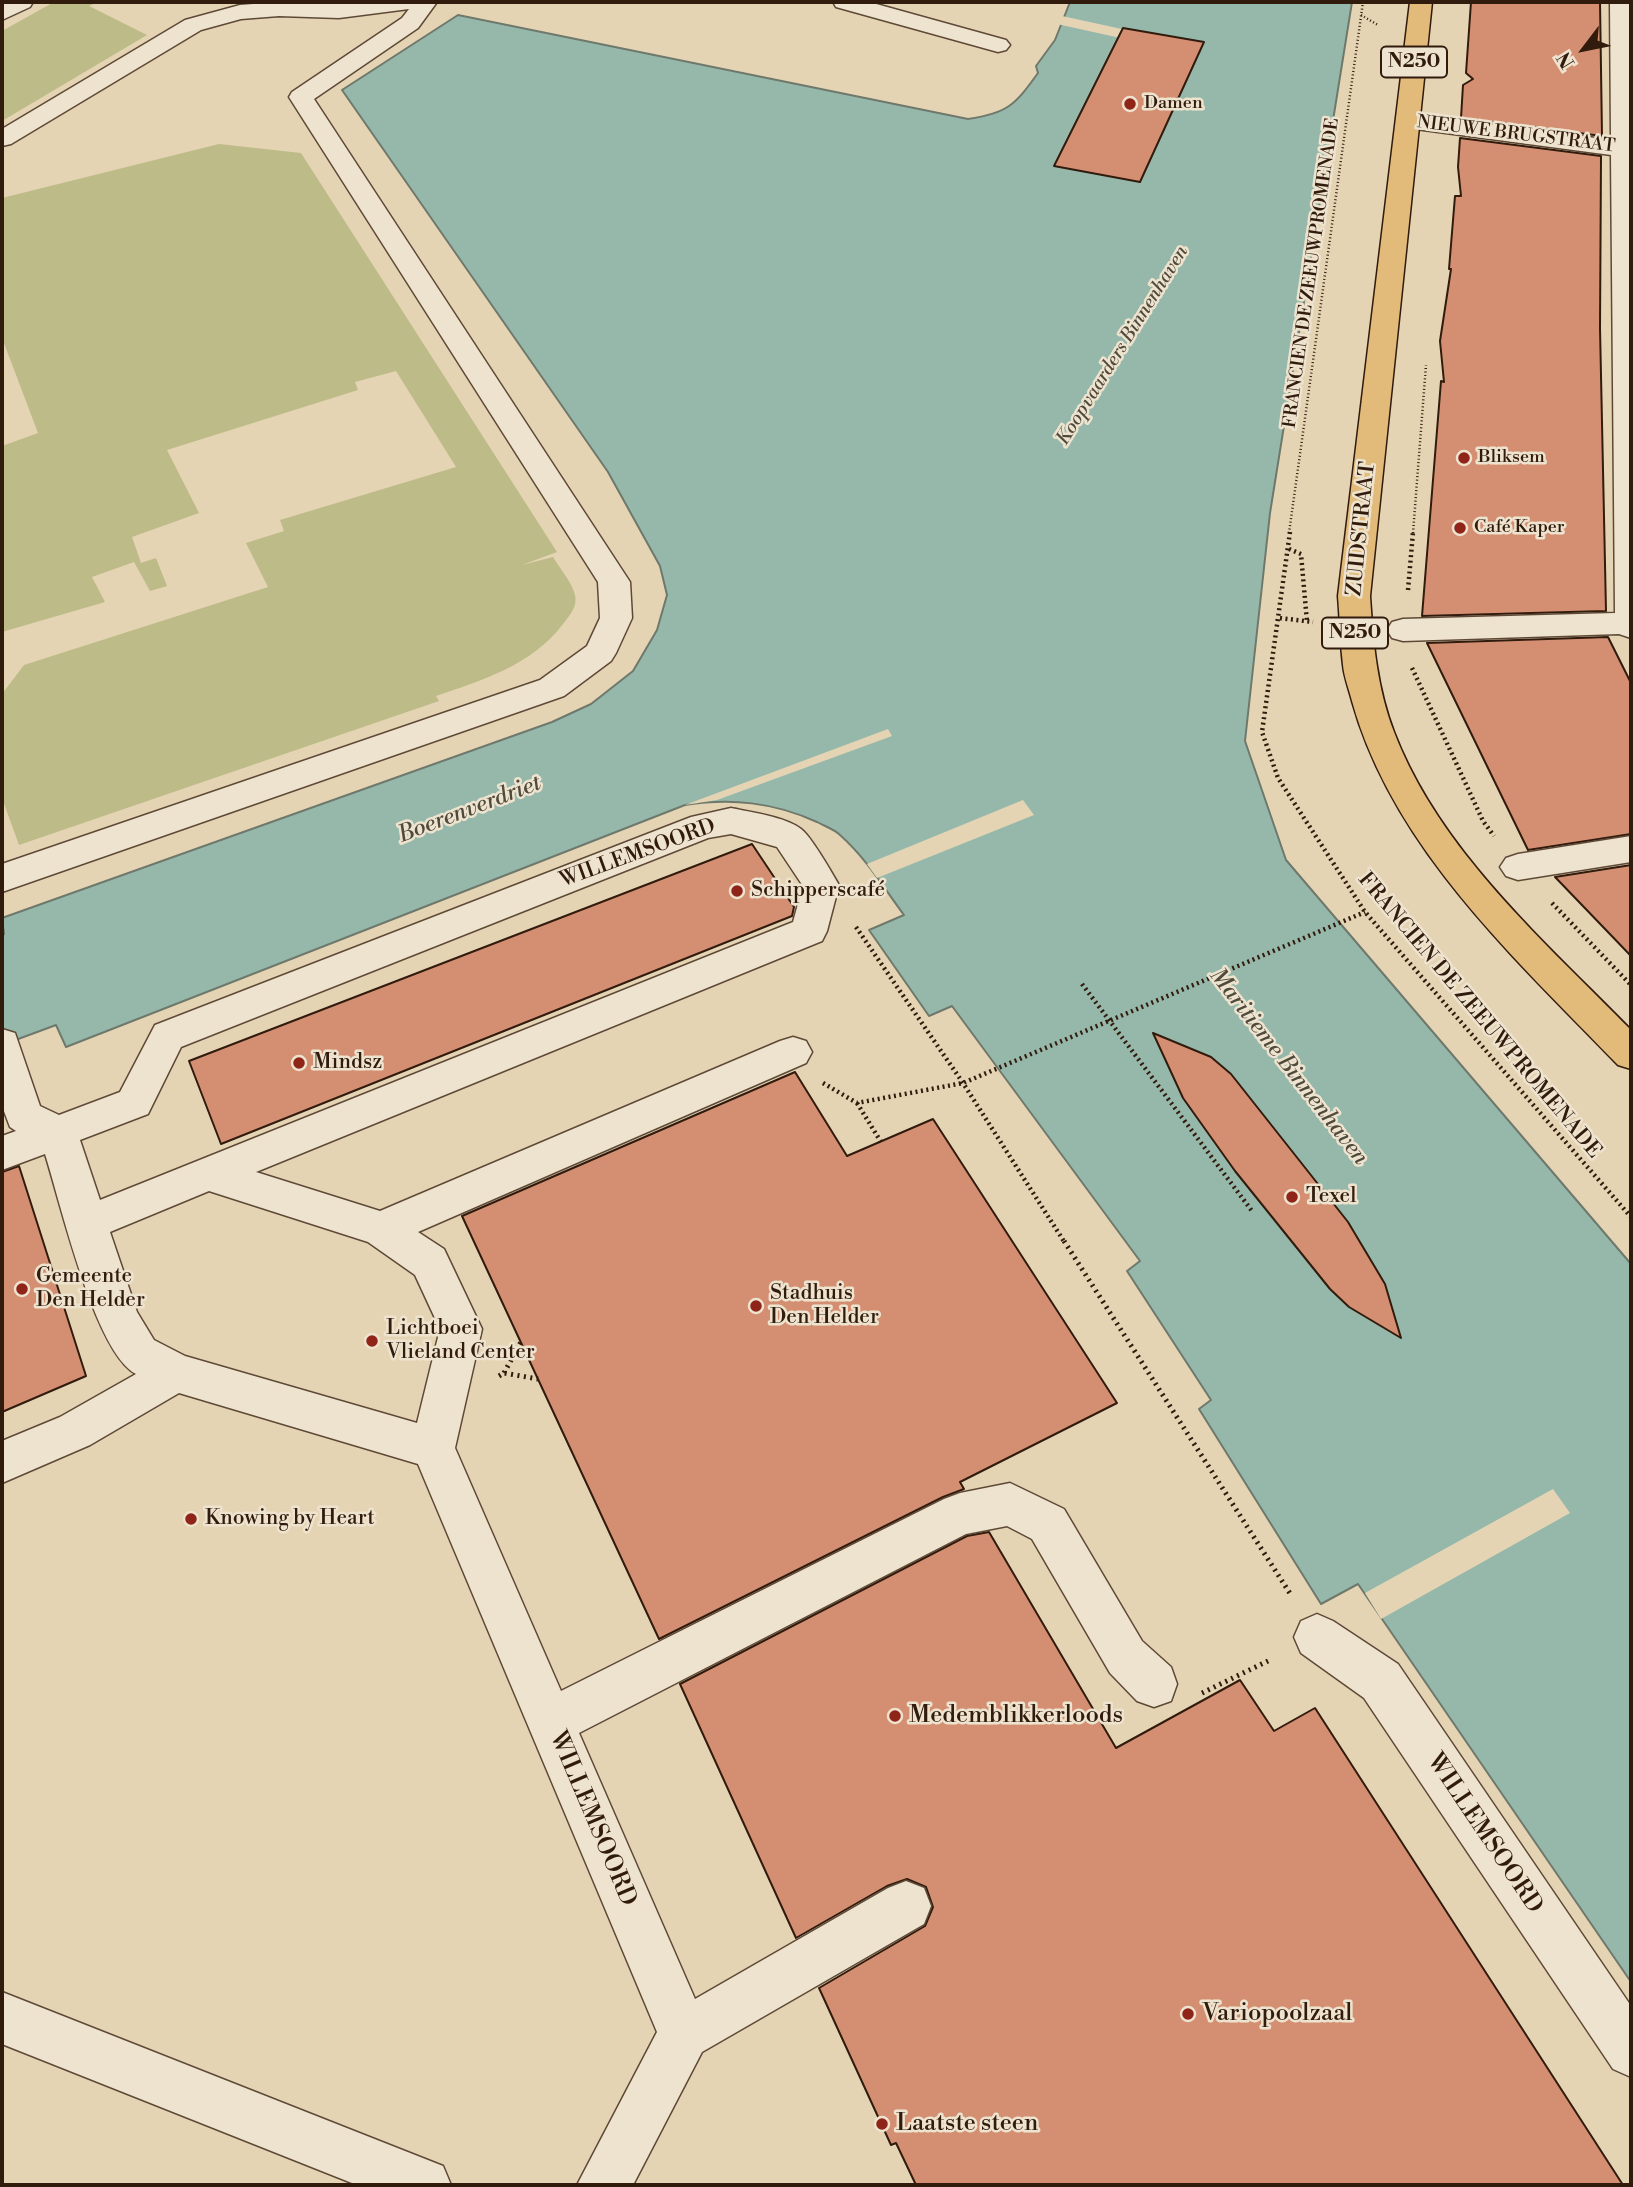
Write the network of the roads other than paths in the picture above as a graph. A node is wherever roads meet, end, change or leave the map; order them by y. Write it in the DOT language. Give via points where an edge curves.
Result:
graph roads {
  1 [pos="22,2"];
  2 [pos="411,2"];
  3 [pos="426,2"];
  4 [pos="844,2"];
  5 [pos="1421,2"];
  6 [pos="1621,2"];
  7 [pos="2,13"];
  8 [pos="998,45"];
  9 [pos="1408,121"];
  10 [pos="2,139"];
  11 [pos="1625,149"];
  12 [pos="1630,625"];
  13 [pos="1403,630"];
  14 [pos="1631,849"];
  15 [pos="1518,866"];
  16 [pos="2,878"];
  17 [pos="2,1044"];
  18 [pos="793,1052"];
  19 [pos="1631,1054"];
  20 [pos="41,1124"];
  21 [pos="2,1153"];
  22 [pos="208,1174"];
  23 [pos="89,1222"];
  24 [pos="381,1229"];
  25 [pos="176,1373"];
  26 [pos="433,1448"];
  27 [pos="2,1462"];
  28 [pos="1317,1637"];
  29 [pos="1154,1684"];
  30 [pos="550,1722"];
  31 [pos="906,1906"];
  32 [pos="2,2018"];
  33 [pos="684,2034"];
  34 [pos="1631,2051"];
  35 [pos="424,2185"];
  36 [pos="604,2185"];
  1 -- 7 [label="street"];
  2 -- 10 [label="street" via="339,11 240,12 194,25"];
  3 -- 16 [label="street" via="410,23 300,97 614,582 616,618 600,653 552,688"];
  4 -- 8 [label="street"];
  5 -- 9 [label="main road, N250"];
  6 -- 11 [label="street"];
  9 -- 11 [label="street, NIEUWE BRUGSTRAAT"];
  9 -- 19 [label="main road, ZUIDSTRAAT / N250" via="1354,596 1358,667 1384,747 1423,824 1479,893"];
  11 -- 12 [label="street"];
  12 -- 13 [label="street"];
  14 -- 15 [label="street"];
  17 -- 20 [label="street"];
  18 -- 24 [label="street"];
  20 -- 21 [label="street"];
  20 -- 22 [label="street, WILLEMSOORD" via="134,1103 168,1036 703,826 730,821 789,838 821,885 809,931"];
  20 -- 23 [label="street"];
  22 -- 23 [label="street, WILLEMSOORD"];
  22 -- 24 [label="street"];
  23 -- 25 [label="street" via="118,1319 139,1354"];
  24 -- 26 [label="street" via="430,1262 461,1329"];
  25 -- 26 [label="street"];
  25 -- 27 [label="street" via="75,1431"];
  26 -- 30 [label="street, WILLEMSOORD"];
  28 -- 34 [label="street, WILLEMSOORD" via="1381,1681"];
  29 -- 30 [label="street" via="1126,1657 1048,1524 1010,1504 960,1514"];
  30 -- 33 [label="street, WILLEMSOORD"];
  31 -- 33 [label="street"];
  32 -- 35 [label="street"];
  33 -- 36 [label="street"];
}
